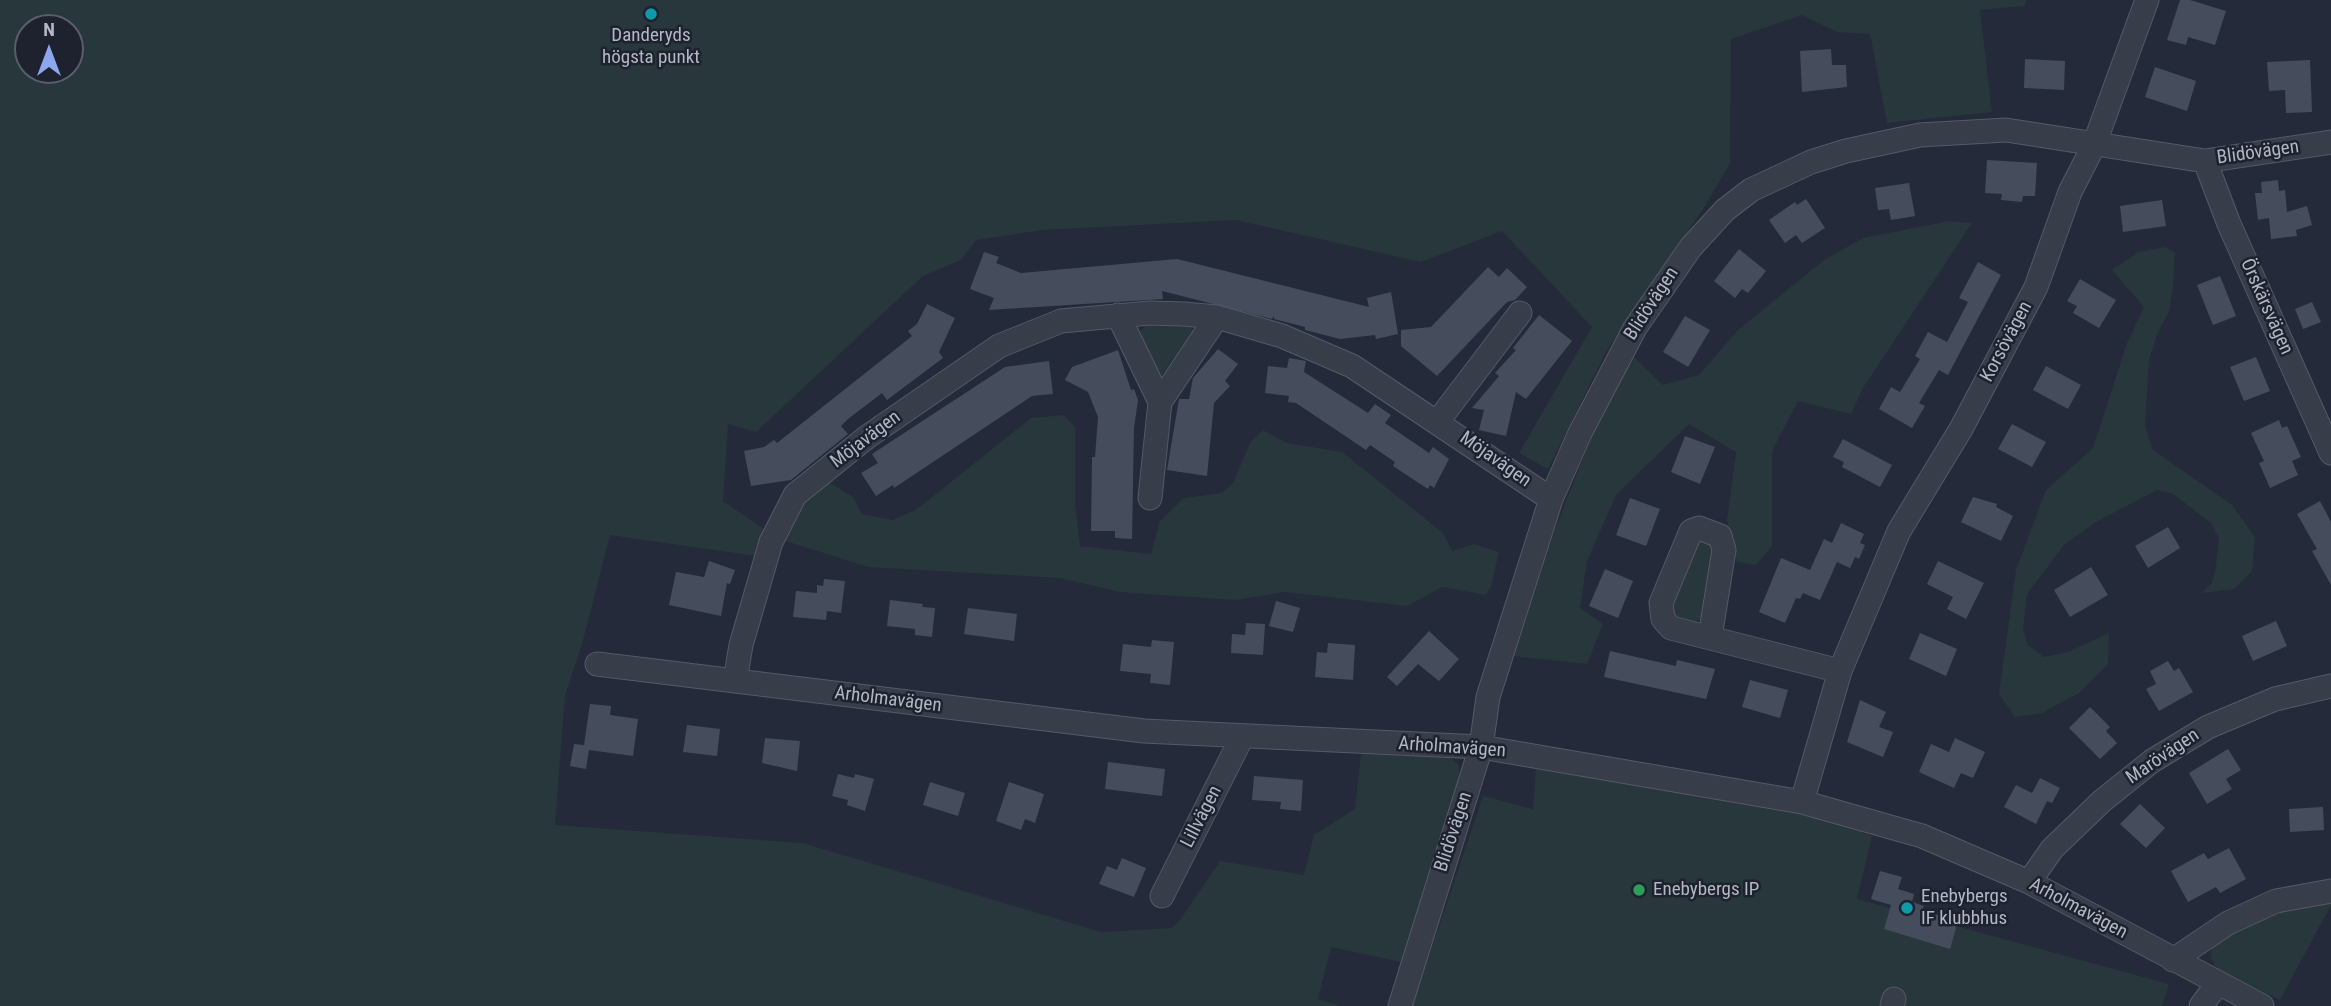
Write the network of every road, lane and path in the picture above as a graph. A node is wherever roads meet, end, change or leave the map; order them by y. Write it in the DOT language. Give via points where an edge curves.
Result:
graph roads {
  1 [pos="2147,0"];
  2 [pos="2331,142"];
  3 [pos="2094,145"];
  4 [pos="2205,161"];
  5 [pos="1520,313"];
  6 [pos="1118,315"];
  7 [pos="1217,317"];
  8 [pos="1160,402"];
  9 [pos="1438,421"];
  10 [pos="2331,453"];
  11 [pos="1150,498"];
  12 [pos="1551,499"];
  13 [pos="1710,637"];
  14 [pos="597,664"];
  15 [pos="1840,671"];
  16 [pos="735,681"];
  17 [pos="2331,686"];
  18 [pos="1242,737"];
  19 [pos="1481,747"];
  20 [pos="1802,802"];
  21 [pos="2029,882"];
  22 [pos="2331,891"];
  23 [pos="1162,896"];
  24 [pos="2173,960"];
  25 [pos="2218,983"];
  26 [pos="1400,1004"];
  27 [pos="2202,1006"];
  28 [pos="2262,1006"];
  1 -- 3 [label="street, Korsövägen"];
  2 -- 4 [label="street, Blidövägen"];
  3 -- 4 [label="street, Blidövägen"];
  3 -- 12 [label="street, Blidövägen" via="2006,130 1920,135 1811,162 1751,190 1691,247 1635,328"];
  3 -- 15 [label="street, Korsövägen" via="2070,192 2036,287 1961,429 1899,531"];
  4 -- 10 [label="street, Örskärsvägen"];
  5 -- 9 [label="street, Möjavägen"];
  6 -- 7 [label="street, Möjavägen"];
  6 -- 8 [label="street"];
  6 -- 16 [label="street, Möjavägen" via="1061,321 999,346 867,438 795,495 771,542"];
  7 -- 8 [label="street"];
  7 -- 9 [label="street, Möjavägen" via="1282,336 1352,366"];
  8 -- 11 [label="street"];
  9 -- 12 [label="street, Möjavägen"];
  12 -- 19 [label="street, Blidövägen" via="1488,697"];
  13 -- 15 [label="street"];
  14 -- 16 [label="street, Arholmavägen"];
  15 -- 20 [label="street, Korsövägen"];
  16 -- 18 [label="street, Arholmavägen" via="1144,731"];
  17 -- 21 [label="street, Marövägen" via="2275,699 2208,727 2151,761 2052,849"];
  18 -- 19 [label="street, Arholmavägen"];
  18 -- 23 [label="street, Lillvägen"];
  19 -- 20 [label="street, Arholmavägen"];
  19 -- 26 [label="street, Blidövägen"];
  20 -- 21 [label="street, Arholmavägen" via="1922,836"];
  21 -- 24 [label="street, Arholmavägen"];
  22 -- 24 [label="street" via="2276,901 2228,923"];
  24 -- 25 [label="street, Arholmavägen"];
  25 -- 27 [label="street"];
  25 -- 28 [label="street, Arholmavägen"];
}
